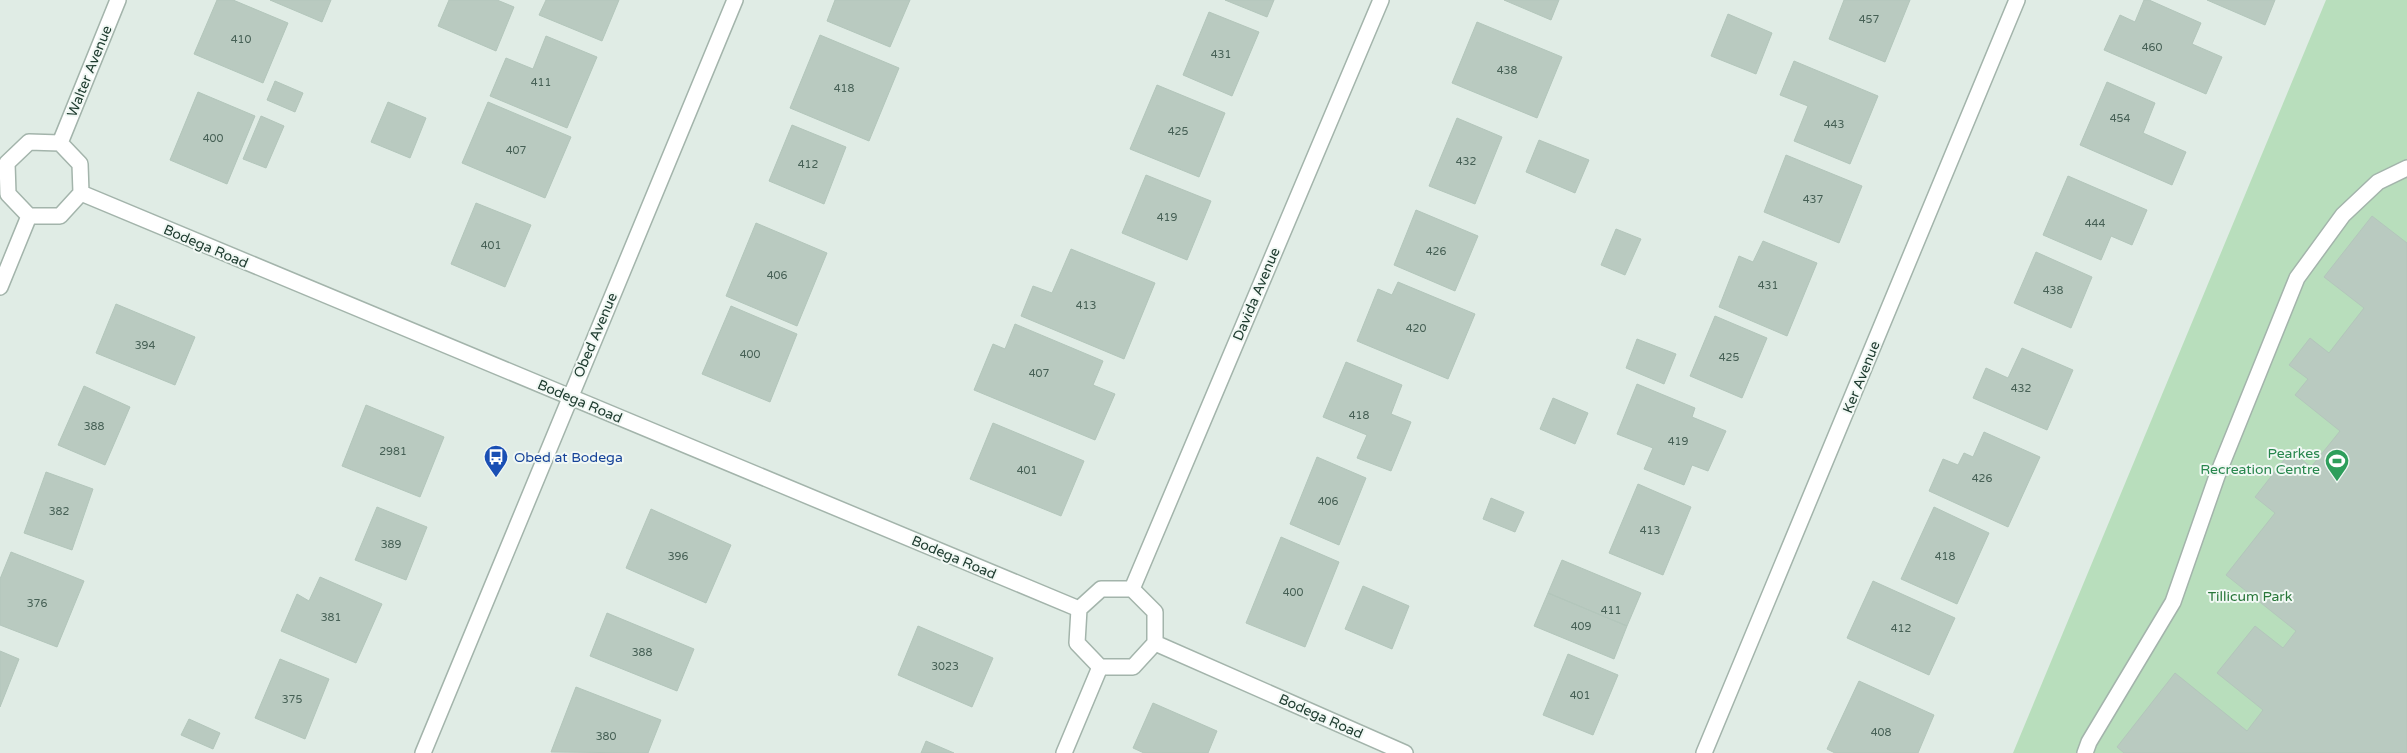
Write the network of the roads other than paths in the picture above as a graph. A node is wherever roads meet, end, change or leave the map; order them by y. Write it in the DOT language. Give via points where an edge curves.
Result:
graph roads {
  1 [pos="118,0"];
  2 [pos="735,0"];
  3 [pos="1381,0"];
  4 [pos="2017,0"];
  5 [pos="60,143"];
  6 [pos="4,162"];
  7 [pos="2407,168"];
  8 [pos="81,194"];
  9 [pos="29,216"];
  10 [pos="0,287"];
  11 [pos="570,397"];
  12 [pos="1132,589"];
  13 [pos="1079,610"];
  14 [pos="1155,643"];
  15 [pos="1100,667"];
  16 [pos="422,753"];
  17 [pos="1064,753"];
  18 [pos="1405,753"];
  19 [pos="1704,753"];
  20 [pos="2085,753"];
  1 -- 5 [label="street, Walter Avenue"];
  2 -- 11 [label="street, Obed Avenue"];
  3 -- 12 [label="street, Davida Avenue"];
  4 -- 19 [label="street, Ker Avenue"];
  5 -- 6 [label="street" via="29,142"];
  5 -- 8 [label="street" via="80,164"];
  6 -- 9 [label="street" via="8,194"];
  7 -- 20 [label="street" via="2378,182 2343,215 2297,278 2217,476 2173,602"];
  8 -- 9 [label="street" via="60,216"];
  8 -- 11 [label="street, Bodega Road"];
  9 -- 10 [label="street"];
  11 -- 13 [label="street, Bodega Road"];
  11 -- 16 [label="street, Obed Avenue"];
  12 -- 13 [label="street" via="1101,589"];
  12 -- 14 [label="street" via="1155,612"];
  13 -- 15 [label="street" via="1077,643"];
  14 -- 15 [label="street" via="1133,667"];
  14 -- 18 [label="street, Bodega Road"];
  15 -- 17 [label="street"];
}
